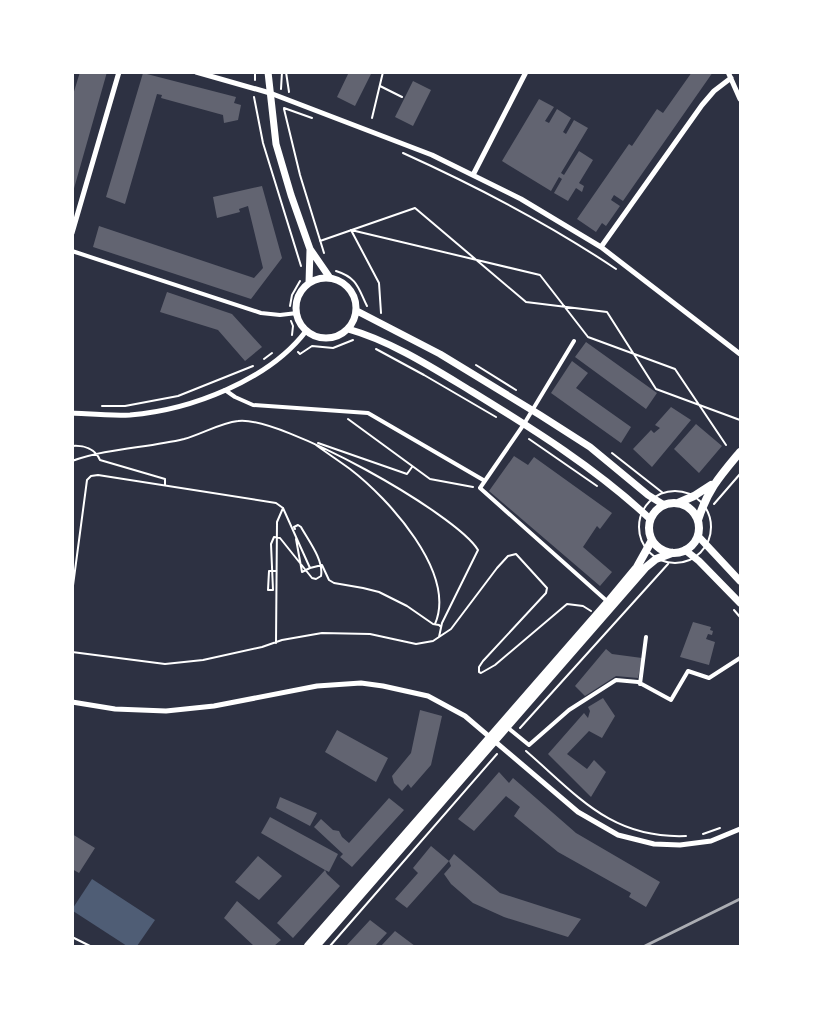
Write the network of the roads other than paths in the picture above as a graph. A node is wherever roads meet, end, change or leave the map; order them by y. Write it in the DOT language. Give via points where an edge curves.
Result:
graph roads {
  1 [pos="119,72"];
  2 [pos="196,72"];
  3 [pos="268,72"];
  4 [pos="526,72"];
  5 [pos="729,75"];
  6 [pos="270,93"];
  7 [pos="740,99"];
  8 [pos="473,175"];
  9 [pos="72,233"];
  10 [pos="600,247"];
  11 [pos="310,249"];
  12 [pos="72,251"];
  13 [pos="330,278"];
  14 [pos="309,284"];
  15 [pos="356,310"];
  16 [pos="293,313"];
  17 [pos="348,329"];
  18 [pos="306,331"];
  19 [pos="574,341"];
  20 [pos="740,354"];
  21 [pos="225,390"];
  22 [pos="533,410"];
  23 [pos="72,413"];
  24 [pos="524,424"];
  25 [pos="740,452"];
  26 [pos="485,480"];
  27 [pos="713,484"];
  28 [pos="677,503"];
  29 [pos="664,505"];
  30 [pos="650,519"];
  31 [pos="698,520"];
  32 [pos="698,536"];
  33 [pos="652,540"];
  34 [pos="685,550"];
  35 [pos="672,553"];
  36 [pos="740,581"];
  37 [pos="608,602"];
  38 [pos="740,603"];
  39 [pos="646,637"];
  40 [pos="740,658"];
  41 [pos="640,684"];
  42 [pos="72,702"];
  43 [pos="506,727"];
  44 [pos="493,738"];
  45 [pos="740,829"];
  46 [pos="308,946"];
  47 [pos="316,946"];
  1 -- 9 [label="street"];
  2 -- 6 [label="street"];
  3 -- 6 [label="street"];
  4 -- 8 [label="street"];
  5 -- 7 [label="street"];
  5 -- 10 [label="street" via="702,104"];
  6 -- 8 [label="street" via="432,155"];
  6 -- 11 [label="street" via="276,144"];
  8 -- 10 [label="street" via="521,199"];
  10 -- 20 [label="street"];
  11 -- 13 [label="street"];
  11 -- 14 [label="street"];
  12 -- 16 [label="street" via="261,313"];
  13 -- 14 [label="street"];
  13 -- 15 [label="street" via="347,286 356,301"];
  14 -- 16 [label="street" via="299,296"];
  15 -- 17 [label="street"];
  15 -- 22 [label="street" via="440,354"];
  16 -- 18 [label="street"];
  17 -- 18 [label="street" via="332,338 314,336"];
  17 -- 24 [label="street" via="432,368"];
  18 -- 21 [label="street" via="277,362"];
  19 -- 22 [label="street"];
  21 -- 23 [label="street" via="172,408 130,415"];
  21 -- 26 [label="street" via="253,405 368,413"];
  22 -- 24 [label="street"];
  22 -- 29 [label="street" via="590,447"];
  24 -- 26 [label="street"];
  24 -- 30 [label="street" via="631,501"];
  25 -- 27 [label="main road"];
  26 -- 37 [label="street" via="480,488"];
  27 -- 28 [label="main road"];
  27 -- 31 [label="main road"];
  28 -- 29 [label="main road"];
  28 -- 31 [label="main road" via="690,509"];
  29 -- 30 [label="main road"];
  30 -- 33 [label="main road"];
  31 -- 32 [label="main road"];
  32 -- 34 [label="main road"];
  32 -- 36 [label="street"];
  33 -- 35 [label="main road" via="660,549"];
  33 -- 37 [label="main road" via="638,567"];
  34 -- 35 [label="main road"];
  34 -- 38 [label="street"];
  35 -- 43 [label="main road" via="645,568"];
  37 -- 44 [label="main road"];
  39 -- 41 [label="street"];
  40 -- 41 [label="street" via="709,678 688,672 671,700"];
  41 -- 43 [label="street" via="616,680 569,710 529,745"];
  42 -- 44 [label="street" via="115,709 166,711 214,706 317,686 361,683 428,696 465,716"];
  43 -- 44 [label="main road"];
  44 -- 45 [label="street" via="578,812 618,835 654,844 680,845 711,841"];
  44 -- 46 [label="main road"];
  44 -- 47 [label="main road" via="476,762"];
}
